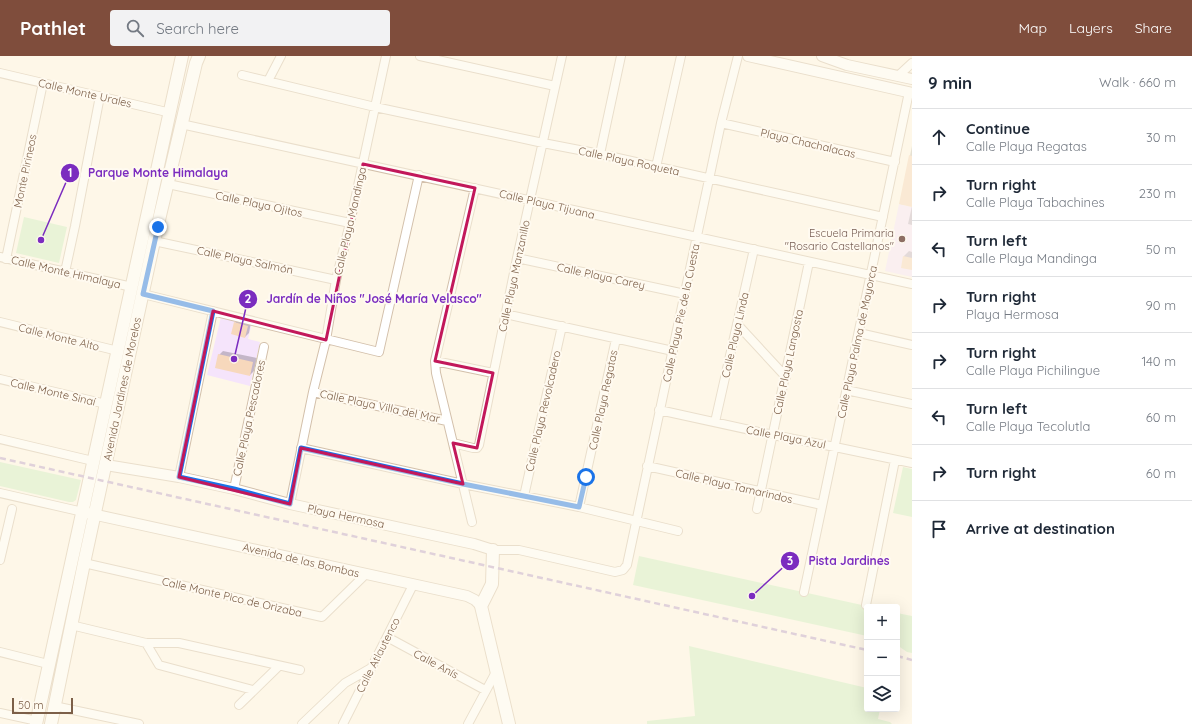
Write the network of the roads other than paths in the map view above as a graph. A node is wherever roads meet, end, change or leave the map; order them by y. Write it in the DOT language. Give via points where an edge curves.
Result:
graph roads {
  1 [pos="180,56"];
  2 [pos="199,56"];
  3 [pos="281,56"];
  4 [pos="386,56"];
  5 [pos="420,56"];
  6 [pos="562,56"];
  7 [pos="621,56"];
  8 [pos="680,56"];
  9 [pos="738,56"];
  10 [pos="750,56"];
  11 [pos="822,56"];
  12 [pos="912,63"];
  13 [pos="0,73"];
  14 [pos="242,75"];
  15 [pos="898,76"];
  16 [pos="912,79"];
  17 [pos="268,81"];
  18 [pos="43,83"];
  19 [pos="555,86"];
  20 [pos="911,92"];
  21 [pos="100,96"];
  22 [pos="375,107"];
  23 [pos="170,113"];
  24 [pos="721,123"];
  25 [pos="182,124"];
  26 [pos="543,143"];
  27 [pos="600,154"];
  28 [pos="895,162"];
  29 [pos="363,164"];
  30 [pos="656,167"];
  31 [pos="419,175"];
  32 [pos="710,178"];
  33 [pos="168,184"];
  34 [pos="476,188"];
  35 [pos="531,200"];
  36 [pos="883,217"];
  37 [pos="350,224"];
  38 [pos="697,237"];
  39 [pos="154,241"];
  40 [pos="754,249"];
  41 [pos="3,258"];
  42 [pos="517,258"];
  43 [pos="809,262"];
  44 [pos="65,272"];
  45 [pos="872,275"];
  46 [pos="336,280"];
  47 [pos="912,284"];
  48 [pos="132,287"];
  49 [pos="143,294"];
  50 [pos="685,294"];
  51 [pos="213,311"];
  52 [pos="506,314"];
  53 [pos="124,319"];
  54 [pos="0,322"];
  55 [pos="137,322"];
  56 [pos="737,324"];
  57 [pos="562,326"];
  58 [pos="859,333"];
  59 [pos="616,339"];
  60 [pos="326,340"];
  61 [pos="912,345"];
  62 [pos="264,347"];
  63 [pos="118,351"];
  64 [pos="673,351"];
  65 [pos="435,361"];
  66 [pos="493,373"];
  67 [pos="786,376"];
  68 [pos="0,380"];
  69 [pos="846,390"];
  70 [pos="313,392"];
  71 [pos="106,404"];
  72 [pos="912,404"];
  73 [pos="659,410"];
  74 [pos="447,420"];
  75 [pos="715,422"];
  76 [pos="773,435"];
  77 [pos="0,439"];
  78 [pos="453,443"];
  79 [pos="835,447"];
  80 [pos="301,448"];
  81 [pos="895,460"];
  82 [pos="93,461"];
  83 [pos="912,464"];
  84 [pos="106,465"];
  85 [pos="647,466"];
  86 [pos="179,477"];
  87 [pos="463,484"];
  88 [pos="234,489"];
  89 [pos="761,492"];
  90 [pos="0,493"];
  91 [pos="524,496"];
  92 [pos="290,504"];
  93 [pos="822,505"];
  94 [pos="579,507"];
  95 [pos="12,509"];
  96 [pos="757,509"];
  97 [pos="83,512"];
  98 [pos="95,514"];
  99 [pos="635,521"];
  100 [pos="472,522"];
  101 [pos="678,530"];
  102 [pos="493,550"];
  103 [pos="0,560"];
  104 [pos="84,563"];
  105 [pos="623,570"];
  106 [pos="366,574"];
  107 [pos="413,585"];
  108 [pos="804,592"];
  109 [pos="866,604"];
  110 [pos="481,606"];
  111 [pos="71,625"];
  112 [pos="387,637"];
  113 [pos="146,643"];
  114 [pos="0,652"];
  115 [pos="48,664"];
  116 [pos="279,666"];
  117 [pos="371,668"];
  118 [pos="300,670"];
  119 [pos="496,672"];
  120 [pos="253,690"];
  121 [pos="485,690"];
  122 [pos="239,705"];
  123 [pos="54,706"];
  124 [pos="0,713"];
  125 [pos="36,722"];
  126 [pos="50,724"];
  127 [pos="139,724"];
  128 [pos="302,724"];
  129 [pos="343,724"];
  130 [pos="468,724"];
  131 [pos="509,724"];
  1 -- 23 [label="main road, Avenida Jardines de Morelos"];
  2 -- 25 [label="main road, Avenida Jardines de Morelos"];
  3 -- 17 [label="street"];
  4 -- 22 [label="street, Calle Playa Mandinga"];
  5 -- 19 [label="street"];
  6 -- 19 [label="street, Calle Playa Manzanillo"];
  7 -- 27 [label="street"];
  8 -- 30 [label="street"];
  9 -- 24 [label="street, Calle Playa Pie de la Cuesta"];
  10 -- 20 [label="street"];
  11 -- 15 [label="street" via="847,66"];
  12 -- 15 [label="street"];
  13 -- 18 [label="street, Calle Monte Urales"];
  14 -- 17 [label="street, Calle Playa Roqueta"];
  15 -- 16 [label="street"];
  17 -- 22 [label="street, Calle Playa Roqueta"];
  18 -- 21 [label="street, Calle Monte Urales"];
  18 -- 41 [label="street, Monte Pirineos"];
  19 -- 26 [label="street, Calle Playa Manzanillo"];
  20 -- 28 [label="street, Calle Playa Palma de Mayorca"];
  21 -- 23 [label="street, Calle Monte Urales"];
  21 -- 44 [label="street"];
  22 -- 26 [label="street, Calle Playa Roqueta"];
  22 -- 29 [label="street, Calle Playa Mandinga"];
  23 -- 48 [label="main road, Avenida Jardines de Morelos"];
  24 -- 28 [label="street, Playa Chachalacas"];
  24 -- 32 [label="street, Calle Playa Pie de la Cuesta"];
  25 -- 29 [label="street, Calle Playa Tijuana"];
  25 -- 33 [label="main road, Avenida Jardines de Morelos"];
  26 -- 27 [label="street, Calle Playa Roqueta"];
  26 -- 35 [label="street, Calle Playa Manzanillo"];
  27 -- 30 [label="street, Calle Playa Roqueta"];
  28 -- 36 [label="street, Calle Playa Palma de Mayorca"];
  29 -- 31 [label="street, Calle Playa Tijuana"];
  29 -- 37 [label="street, Calle Playa Mandinga"];
  30 -- 32 [label="street, Calle Playa Roqueta"];
  31 -- 34 [label="street, Calle Playa Tijuana"];
  31 -- 60 [label="street" via="379,352"];
  32 -- 36 [label="street, Calle Playa Roqueta"];
  32 -- 38 [label="street, Calle Playa Pie de la Cuesta"];
  33 -- 37 [label="street, Calle Playa Ojitos"];
  33 -- 39 [label="main road, Avenida Jardines de Morelos"];
  34 -- 35 [label="street, Calle Playa Tijuana"];
  34 -- 65 [label="street"];
  35 -- 38 [label="street, Calle Playa Tijuana"];
  35 -- 42 [label="street, Calle Playa Manzanillo"];
  36 -- 45 [label="street, Calle Playa Palma de Mayorca"];
  37 -- 46 [label="street, Calle Playa Mandinga"];
  38 -- 40 [label="street, Calle Playa Tijuana"];
  38 -- 50 [label="street, Calle Playa Pie de la Cuesta"];
  39 -- 46 [label="street, Calle Playa Salmón"];
  39 -- 49 [label="main road, Avenida Jardines de Morelos"];
  40 -- 43 [label="street, Calle Playa Tijuana"];
  40 -- 56 [label="street, Calle Playa Linda"];
  41 -- 44 [label="street, Calle Monte Himalaya"];
  42 -- 50 [label="street, Calle Playa Carey"];
  42 -- 52 [label="street, Calle Playa Manzanillo"];
  43 -- 45 [label="street, Calle Playa Tijuana"];
  43 -- 67 [label="street, Calle Playa Langosta"];
  44 -- 48 [label="street, Calle Monte Himalaya"];
  45 -- 47 [label="street, Calle Playa Tijuana"];
  45 -- 58 [label="street, Calle Playa Palma de Mayorca"];
  46 -- 60 [label="street, Calle Playa Mandinga"];
  48 -- 53 [label="main road, Avenida Jardines de Morelos"];
  49 -- 51 [label="street"];
  49 -- 55 [label="main road, Avenida Jardines de Morelos"];
  50 -- 64 [label="street, Calle Playa Pie de la Cuesta"];
  51 -- 60 [label="street"];
  51 -- 86 [label="street"];
  52 -- 57 [label="street"];
  52 -- 66 [label="street, Calle Playa Manzanillo"];
  53 -- 55 [label="main road"];
  53 -- 63 [label="main road, Avenida Jardines de Morelos"];
  54 -- 63 [label="street, Calle Monte Alto"];
  55 -- 84 [label="main road, Avenida Jardines de Morelos"];
  56 -- 67 [label="street"];
  56 -- 75 [label="street, Calle Playa Linda"];
  57 -- 59 [label="street"];
  57 -- 91 [label="street, Calle Playa Revolcadero"];
  58 -- 61 [label="street"];
  58 -- 69 [label="street, Calle Playa Palma de Mayorca"];
  59 -- 64 [label="street"];
  59 -- 94 [label="street, Calle Playa Regatas"];
  60 -- 70 [label="street, Calle Playa Mandinga"];
  62 -- 88 [label="street, Calle Playa Pescadores"];
  63 -- 71 [label="main road, Avenida Jardines de Morelos"];
  64 -- 73 [label="street, Calle Playa Pie de la Cuesta"];
  65 -- 66 [label="street"];
  65 -- 74 [label="street"];
  66 -- 78 [label="street, Calle Playa Manzanillo" via="477,448"];
  67 -- 76 [label="street, Calle Playa Langosta"];
  68 -- 71 [label="street, Calle Monte Sinaí"];
  69 -- 72 [label="street"];
  69 -- 79 [label="street, Calle Playa Palma de Mayorca"];
  70 -- 74 [label="street, Calle Playa Villa del Mar"];
  70 -- 80 [label="street, Calle Playa Mandinga"];
  71 -- 82 [label="main road, Avenida Jardines de Morelos"];
  73 -- 75 [label="street, Calle Playa Azul"];
  73 -- 85 [label="street, Calle Playa Pie de la Cuesta"];
  74 -- 78 [label="street"];
  75 -- 76 [label="street, Calle Playa Azul"];
  76 -- 79 [label="street, Calle Playa Azul"];
  76 -- 89 [label="street, Calle Playa Langosta"];
  77 -- 82 [label="street"];
  78 -- 87 [label="street"];
  79 -- 81 [label="street, Calle Playa Azul"];
  79 -- 93 [label="street, Calle Playa Palma de Mayorca"];
  80 -- 87 [label="street"];
  80 -- 92 [label="street, Calle Playa Mandinga"];
  81 -- 83 [label="street, Calle Playa Azul"];
  81 -- 109 [label="street"];
  82 -- 97 [label="main road, Avenida Jardines de Morelos"];
  84 -- 86 [label="street, Playa Hermosa"];
  84 -- 98 [label="main road, Avenida Jardines de Morelos"];
  85 -- 89 [label="street, Calle Playa Tamarindos"];
  85 -- 99 [label="street, Calle Playa Pie de la Cuesta"];
  86 -- 88 [label="street, Playa Hermosa"];
  87 -- 91 [label="street"];
  87 -- 100 [label="street"];
  88 -- 92 [label="street, Playa Hermosa"];
  89 -- 93 [label="street, Calle Playa Tamarindos"];
  89 -- 96 [label="street, Calle Playa Langosta"];
  90 -- 97 [label="street, Avenida de las Bombas"];
  91 -- 94 [label="street"];
  92 -- 102 [label="street, Playa Hermosa"];
  93 -- 108 [label="street, Calle Playa Palma de Mayorca"];
  94 -- 99 [label="street"];
  95 -- 103 [label="street"];
  97 -- 98 [label="street, Avenida de las Bombas"];
  97 -- 115 [label="main road, Avenida Jardines de Morelos"];
  98 -- 104 [label="main road, Avenida Jardines de Morelos"];
  98 -- 106 [label="street, Avenida de las Bombas"];
  99 -- 101 [label="street"];
  99 -- 105 [label="street, Calle Playa Pie de la Cuesta" via="627,565"];
  102 -- 105 [label="street, Playa Hermosa" via="519,550 615,572"];
  102 -- 110 [label="main road" via="492,584"];
  104 -- 106 [label="street, Calle Monte Pico de Orizaba" via="322,617"];
  104 -- 111 [label="main road, Avenida Jardines de Morelos"];
  106 -- 107 [label="street, Avenida de las Bombas"];
  107 -- 110 [label="street, Avenida de las Bombas" via="467,596"];
  107 -- 112 [label="street, Calle Atlautenco"];
  110 -- 119 [label="main road"];
  111 -- 113 [label="street"];
  111 -- 123 [label="main road, Avenida Jardines de Morelos"];
  112 -- 117 [label="street, Calle Atlautenco"];
  112 -- 121 [label="street, Calle Anís"];
  113 -- 116 [label="street" via="179,643"];
  113 -- 120 [label="street" via="159,665"];
  114 -- 115 [label="street"];
  115 -- 125 [label="main road, Avenida Jardines de Morelos"];
  116 -- 118 [label="street"];
  116 -- 120 [label="street"];
  117 -- 128 [label="street" via="345,683"];
  117 -- 129 [label="street, Calle Atlautenco"];
  119 -- 121 [label="street"];
  119 -- 131 [label="main road"];
  120 -- 122 [label="street"];
  121 -- 130 [label="street"];
  123 -- 126 [label="main road, Avenida Jardines de Morelos"];
  123 -- 127 [label="street"];
  124 -- 125 [label="street"];
}
